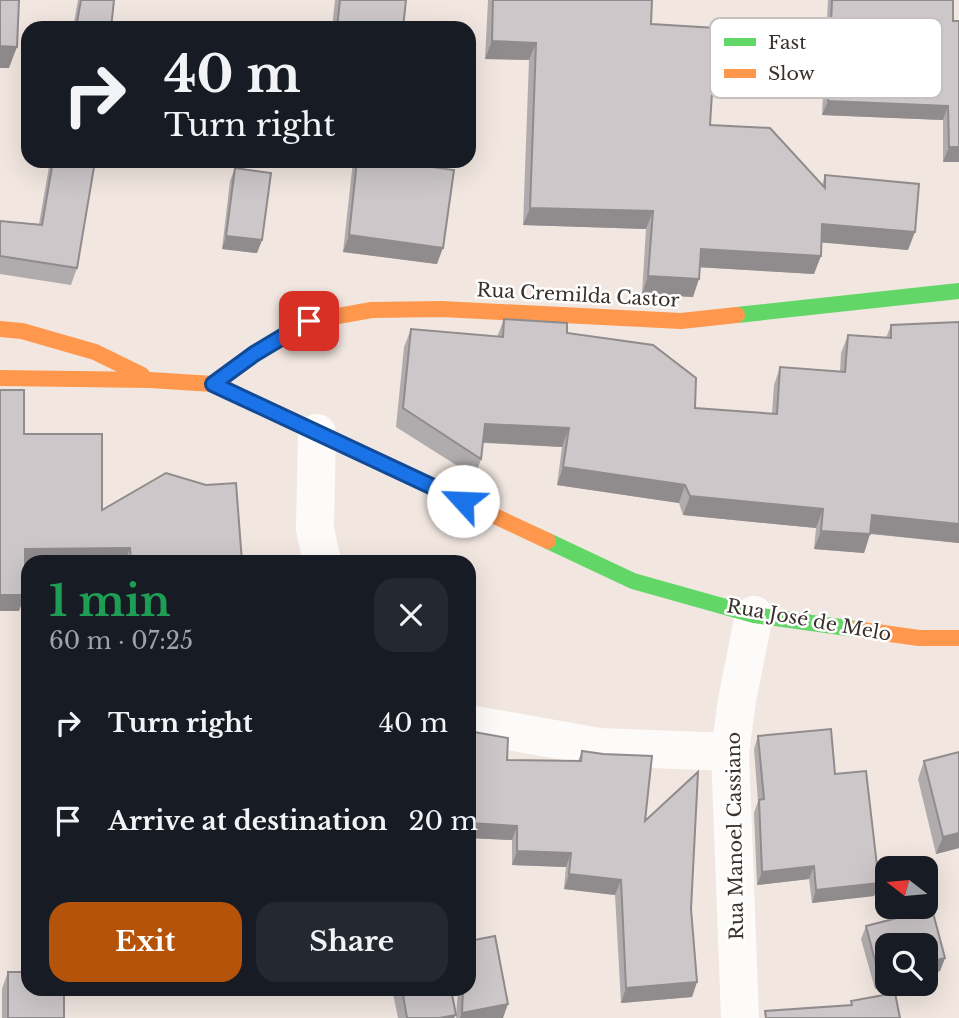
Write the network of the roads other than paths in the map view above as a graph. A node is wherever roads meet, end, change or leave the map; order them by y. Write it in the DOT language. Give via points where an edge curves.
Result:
graph roads {
  1 [pos="959,291"];
  2 [pos="0,329"];
  3 [pos="0,378"];
  4 [pos="150,380"];
  5 [pos="213,384"];
  6 [pos="317,433"];
  7 [pos="321,555"];
  8 [pos="754,615"];
  9 [pos="959,638"];
  10 [pos="476,725"];
  11 [pos="730,752"];
  12 [pos="740,1018"];
  1 -- 5 [label="street, Rua Cremilda Castor" via="681,321 372,310 309,321"];
  2 -- 4 [label="street" via="96,352"];
  3 -- 4 [label="street, Rua José de Melo"];
  4 -- 5 [label="street, Rua José de Melo"];
  5 -- 6 [label="street, Rua José de Melo"];
  6 -- 7 [label="street" via="315,529"];
  6 -- 8 [label="street, Rua José de Melo" via="633,581"];
  8 -- 9 [label="street, Rua José de Melo" via="919,638"];
  8 -- 11 [label="street, Rua Manoel Cassiano"];
  10 -- 11 [label="street" via="599,747"];
  11 -- 12 [label="street, Rua Manoel Cassiano"];
}
